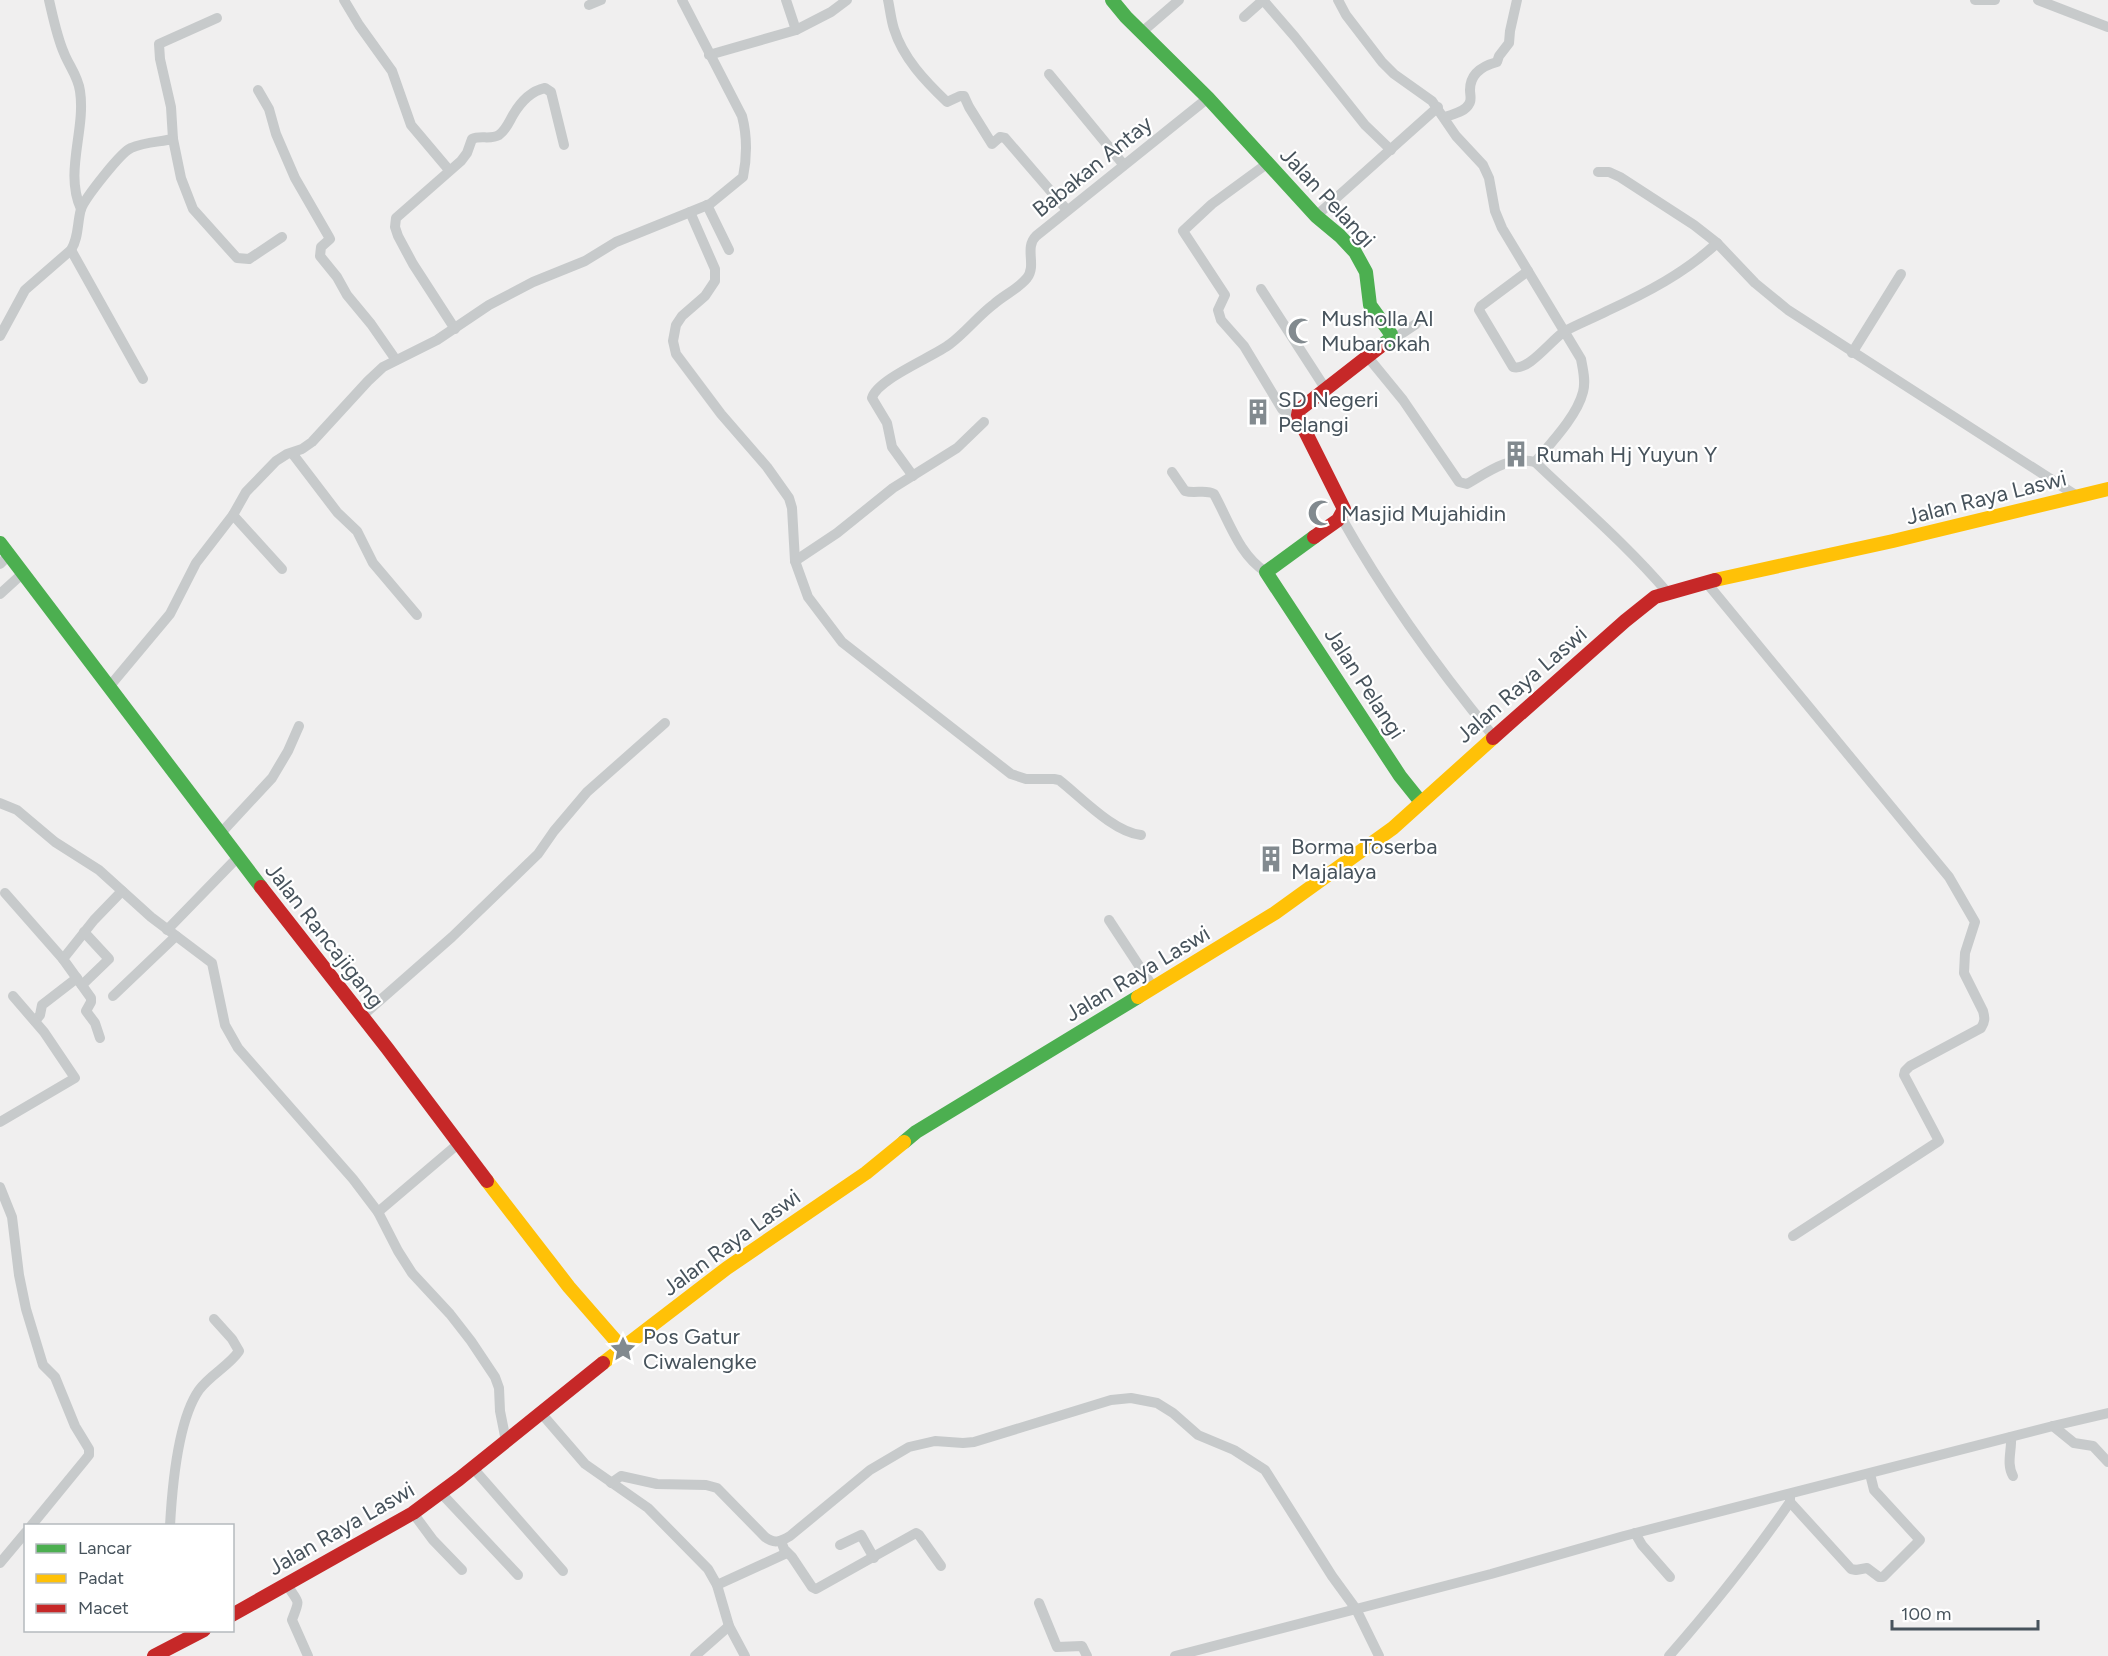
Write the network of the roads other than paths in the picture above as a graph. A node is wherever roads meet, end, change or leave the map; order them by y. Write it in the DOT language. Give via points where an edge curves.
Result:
graph roads {
  1 [pos="49,0"];
  2 [pos="344,0"];
  3 [pos="601,0"];
  4 [pos="682,0"];
  5 [pos="786,0"];
  6 [pos="847,0"];
  7 [pos="888,0"];
  8 [pos="1112,0"];
  9 [pos="1179,0"];
  10 [pos="1262,0"];
  11 [pos="1338,0"];
  12 [pos="1517,0"];
  13 [pos="1974,0"];
  14 [pos="1995,0"];
  15 [pos="2038,0"];
  16 [pos="589,4"];
  17 [pos="1244,17"];
  18 [pos="217,18"];
  19 [pos="2108,27"];
  20 [pos="796,30"];
  21 [pos="1142,32"];
  22 [pos="709,55"];
  23 [pos="1049,74"];
  24 [pos="258,90"];
  25 [pos="1208,98"];
  26 [pos="1441,112"];
  27 [pos="173,139"];
  28 [pos="564,145"];
  29 [pos="1391,150"];
  30 [pos="1268,163"];
  31 [pos="1124,164"];
  32 [pos="449,170"];
  33 [pos="1598,172"];
  34 [pos="707,205"];
  35 [pos="81,209"];
  36 [pos="1067,210"];
  37 [pos="690,212"];
  38 [pos="1316,216"];
  39 [pos="282,237"];
  40 [pos="1717,243"];
  41 [pos="71,250"];
  42 [pos="729,250"];
  43 [pos="1528,271"];
  44 [pos="1901,274"];
  45 [pos="1262,289"];
  46 [pos="1416,324"];
  47 [pos="455,329"];
  48 [pos="1565,332"];
  49 [pos="0,336"];
  50 [pos="1390,339"];
  51 [pos="1852,353"];
  52 [pos="1367,356"];
  53 [pos="396,360"];
  54 [pos="142,379"];
  55 [pos="1325,388"];
  56 [pos="984,422"];
  57 [pos="1302,425"];
  58 [pos="292,453"];
  59 [pos="1535,462"];
  60 [pos="1172,471"];
  61 [pos="913,476"];
  62 [pos="2108,489"];
  63 [pos="2077,496"];
  64 [pos="233,515"];
  65 [pos="1341,517"];
  66 [pos="0,543"];
  67 [pos="4,560"];
  68 [pos="795,561"];
  69 [pos="282,569"];
  70 [pos="1266,572"];
  71 [pos="22,574"];
  72 [pos="1706,582"];
  73 [pos="1667,592"];
  74 [pos="0,594"];
  75 [pos="417,615"];
  76 [pos="109,687"];
  77 [pos="664,723"];
  78 [pos="299,726"];
  79 [pos="1494,737"];
  80 [pos="1420,801"];
  81 [pos="0,803"];
  82 [pos="220,834"];
  83 [pos="1141,834"];
  84 [pos="238,857"];
  85 [pos="122,891"];
  86 [pos="5,893"];
  87 [pos="1109,920"];
  88 [pos="174,928"];
  89 [pos="84,932"];
  90 [pos="63,959"];
  91 [pos="79,982"];
  92 [pos="1153,987"];
  93 [pos="13,996"];
  94 [pos="113,996"];
  95 [pos="362,1017"];
  96 [pos="35,1021"];
  97 [pos="100,1038"];
  98 [pos="0,1122"];
  99 [pos="458,1144"];
  100 [pos="0,1187"];
  101 [pos="378,1212"];
  102 [pos="1793,1236"];
  103 [pos="214,1319"];
  104 [pos="623,1349"];
  105 [pos="541,1413"];
  106 [pos="2108,1413"];
  107 [pos="2054,1426"];
  108 [pos="2011,1437"];
  109 [pos="506,1441"];
  110 [pos="2108,1462"];
  111 [pos="473,1468"];
  112 [pos="1870,1474"];
  113 [pos="2013,1476"];
  114 [pos="614,1480"];
  115 [pos="441,1493"];
  116 [pos="1790,1498"];
  117 [pos="413,1513"];
  118 [pos="33,1524"];
  119 [pos="170,1524"];
  120 [pos="1635,1533"];
  121 [pos="24,1534"];
  122 [pos="840,1545"];
  123 [pos="784,1547"];
  124 [pos="874,1558"];
  125 [pos="0,1563"];
  126 [pos="941,1566"];
  127 [pos="462,1570"];
  128 [pos="563,1571"];
  129 [pos="518,1575"];
  130 [pos="1670,1577"];
  131 [pos="287,1585"];
  132 [pos="717,1585"];
  133 [pos="1038,1603"];
  134 [pos="1349,1611"];
  135 [pos="234,1614"];
  136 [pos="729,1626"];
  137 [pos="201,1632"];
  138 [pos="154,1656"];
  139 [pos="308,1656"];
  140 [pos="695,1656"];
  141 [pos="744,1656"];
  142 [pos="1087,1656"];
  143 [pos="1175,1656"];
  144 [pos="1378,1656"];
  145 [pos="1669,1656"];
  1 -- 35 [label="street" via="80,91 75,191"];
  2 -- 32 [label="street" via="392,71 411,125"];
  3 -- 16 [label="street"];
  4 -- 22 [label="street"];
  5 -- 20 [label="street"];
  6 -- 20 [label="street"];
  7 -- 36 [label="street" via="893,27 914,66 947,102 964,96 992,144 1000,137 1005,138"];
  8 -- 21 [label="main road, Jalan Pelangi"];
  9 -- 21 [label="street"];
  10 -- 17 [label="street"];
  10 -- 29 [label="street" via="1365,125"];
  11 -- 26 [label="street" via="1388,68 1425,94"];
  12 -- 26 [label="street" via="1507,46 1497,62 1487,64 1472,78 1470,104 1464,110"];
  13 -- 14 [label="street"];
  15 -- 19 [label="street"];
  18 -- 27 [label="street" via="159,44"];
  20 -- 22 [label="street"];
  21 -- 25 [label="main road, Jalan Pelangi"];
  22 -- 34 [label="street" via="742,116 746,163 743,177"];
  23 -- 31 [label="street"];
  24 -- 53 [label="street" via="295,178 330,239 321,248 320,256"];
  25 -- 30 [label="main road, Jalan Pelangi"];
  25 -- 31 [label="street, Babakan Antay"];
  26 -- 29 [label="street"];
  26 -- 43 [label="street" via="1487,171 1495,211"];
  27 -- 35 [label="street" via="133,147 123,153"];
  27 -- 39 [label="street" via="181,178 193,209 234,256 249,259"];
  28 -- 32 [label="street" via="550,92 545,88 521,104 501,134 472,140 465,156"];
  29 -- 38 [label="street"];
  30 -- 38 [label="main road, Jalan Pelangi"];
  30 -- 57 [label="street" via="1183,231 1225,295 1218,309 1221,320 1244,346 1282,409"];
  31 -- 36 [label="street, Babakan Antay"];
  32 -- 47 [label="street" via="399,215 395,227"];
  33 -- 40 [label="street" via="1620,177"];
  34 -- 37 [label="street"];
  34 -- 42 [label="street"];
  35 -- 41 [label="street"];
  36 -- 61 [label="street, Babakan Antay" via="1032,240 1027,278 951,344 900,373 873,394 887,423 892,447"];
  37 -- 47 [label="street" via="533,282 489,305"];
  37 -- 68 [label="street" via="715,269 715,281 676,325 676,354 789,498"];
  38 -- 50 [label="main road, Jalan Pelangi" via="1360,259 1366,272 1370,305 1391,334"];
  40 -- 48 [label="street" via="1691,265 1656,286"];
  40 -- 51 [label="street" via="1755,283 1788,310"];
  41 -- 49 [label="street" via="26,290"];
  41 -- 54 [label="street"];
  43 -- 48 [label="street"];
  43 -- 48 [label="street" via="1481,306 1479,313 1516,368"];
  44 -- 51 [label="street"];
  45 -- 55 [label="street"];
  46 -- 50 [label="street"];
  47 -- 53 [label="street"];
  48 -- 59 [label="street" via="1581,359 1583,393 1560,432"];
  50 -- 52 [label="main road"];
  51 -- 63 [label="street"];
  52 -- 55 [label="main road"];
  52 -- 59 [label="street" via="1462,484 1515,460"];
  53 -- 58 [label="street" via="368,381 326,430"];
  55 -- 57 [label="main road" via="1299,410"];
  56 -- 61 [label="street" via="963,444"];
  57 -- 65 [label="main road" via="1344,509"];
  58 -- 64 [label="street" via="265,471 246,492"];
  58 -- 75 [label="street" via="337,512 357,531 373,563"];
  59 -- 73 [label="street" via="1605,526"];
  60 -- 70 [label="street" via="1185,491 1214,494 1250,560"];
  61 -- 68 [label="street"];
  62 -- 63 [label="main road, Jalan Raya Laswi"];
  63 -- 72 [label="main road, Jalan Raya Laswi"];
  64 -- 69 [label="street"];
  64 -- 76 [label="street" via="196,563 170,614"];
  65 -- 70 [label="main road"];
  65 -- 79 [label="street" via="1372,571"];
  66 -- 67 [label="main road, Jalan Rancajigang"];
  67 -- 71 [label="main road, Jalan Rancajigang"];
  68 -- 83 [label="street" via="808,597 850,649 1011,774 1026,779 1059,780 1113,822 1132,834"];
  70 -- 80 [label="main road, Jalan Pelangi"];
  71 -- 74 [label="street"];
  71 -- 76 [label="main road, Jalan Rancajigang"];
  72 -- 73 [label="main road, Jalan Raya Laswi"];
  72 -- 102 [label="street" via="1949,877 1975,922 1965,953 1964,972 1983,1011 1984,1023 1910,1066 1904,1075 1939,1141"];
  73 -- 79 [label="main road, Jalan Raya Laswi" via="1625,621"];
  76 -- 82 [label="main road, Jalan Rancajigang"];
  77 -- 95 [label="street" via="587,792 538,854"];
  78 -- 82 [label="street" via="272,778"];
  79 -- 80 [label="main road, Jalan Raya Laswi"];
  80 -- 92 [label="main road, Jalan Raya Laswi" via="1393,828 1275,913"];
  81 -- 85 [label="street" via="17,810"];
  82 -- 84 [label="main road, Jalan Rancajigang"];
  84 -- 88 [label="street" via="195,900"];
  84 -- 95 [label="main road, Jalan Rancajigang"];
  85 -- 88 [label="street"];
  85 -- 89 [label="street"];
  86 -- 90 [label="street"];
  87 -- 92 [label="street"];
  88 -- 94 [label="street"];
  88 -- 101 [label="street" via="212,963 225,1025 238,1048"];
  89 -- 90 [label="street"];
  89 -- 91 [label="street" via="110,959"];
  90 -- 91 [label="street"];
  91 -- 96 [label="street" via="42,1005"];
  91 -- 97 [label="street" via="92,998 86,1011"];
  92 -- 104 [label="main road, Jalan Raya Laswi" via="916,1132 866,1173 727,1268"];
  93 -- 96 [label="street"];
  95 -- 99 [label="main road, Jalan Rancajigang"];
  96 -- 98 [label="street" via="75,1078"];
  99 -- 101 [label="street"];
  99 -- 104 [label="main road, Jalan Rancajigang" via="569,1287"];
  100 -- 118 [label="street" via="12,1217 19,1275 43,1365 54,1377 89,1449 85,1460"];
  101 -- 109 [label="street" via="412,1273 460,1326 495,1377"];
  103 -- 119 [label="street" via="239,1351 200,1389 187,1414 171,1492"];
  104 -- 105 [label="main road, Jalan Raya Laswi"];
  105 -- 109 [label="main road, Jalan Raya Laswi"];
  105 -- 114 [label="street" via="585,1464"];
  106 -- 107 [label="street"];
  107 -- 108 [label="street"];
  107 -- 110 [label="street" via="2074,1443 2093,1446"];
  108 -- 112 [label="street"];
  108 -- 113 [label="street" via="2008,1465"];
  109 -- 111 [label="main road, Jalan Raya Laswi"];
  111 -- 115 [label="main road, Jalan Raya Laswi"];
  111 -- 128 [label="street"];
  112 -- 116 [label="street"];
  112 -- 116 [label="street" via="1874,1490 1920,1540 1883,1576 1867,1568 1851,1569"];
  114 -- 123 [label="street" via="712,1486 723,1492 765,1537"];
  114 -- 132 [label="street" via="708,1569"];
  115 -- 117 [label="main road, Jalan Raya Laswi"];
  115 -- 129 [label="street"];
  116 -- 120 [label="street"];
  116 -- 145 [label="street" via="1775,1525 1733,1580"];
  117 -- 127 [label="street"];
  117 -- 131 [label="main road, Jalan Raya Laswi"];
  120 -- 130 [label="street"];
  120 -- 134 [label="street"];
  121 -- 125 [label="street"];
  122 -- 124 [label="street" via="861,1535"];
  123 -- 124 [label="street" via="816,1588"];
  123 -- 132 [label="street"];
  123 -- 134 [label="street" via="870,1470 909,1447 935,1441 974,1442 1111,1400 1131,1398 1165,1407 1198,1435 1265,1470 1332,1576"];
  124 -- 126 [label="street" via="916,1533"];
  131 -- 135 [label="main road, Jalan Raya Laswi"];
  131 -- 139 [label="street" via="298,1603 292,1622"];
  132 -- 136 [label="street"];
  133 -- 142 [label="street" via="1057,1647 1082,1646"];
  134 -- 143 [label="street"];
  134 -- 144 [label="street"];
  136 -- 140 [label="street"];
  136 -- 141 [label="street"];
  137 -- 138 [label="main road"];
}
